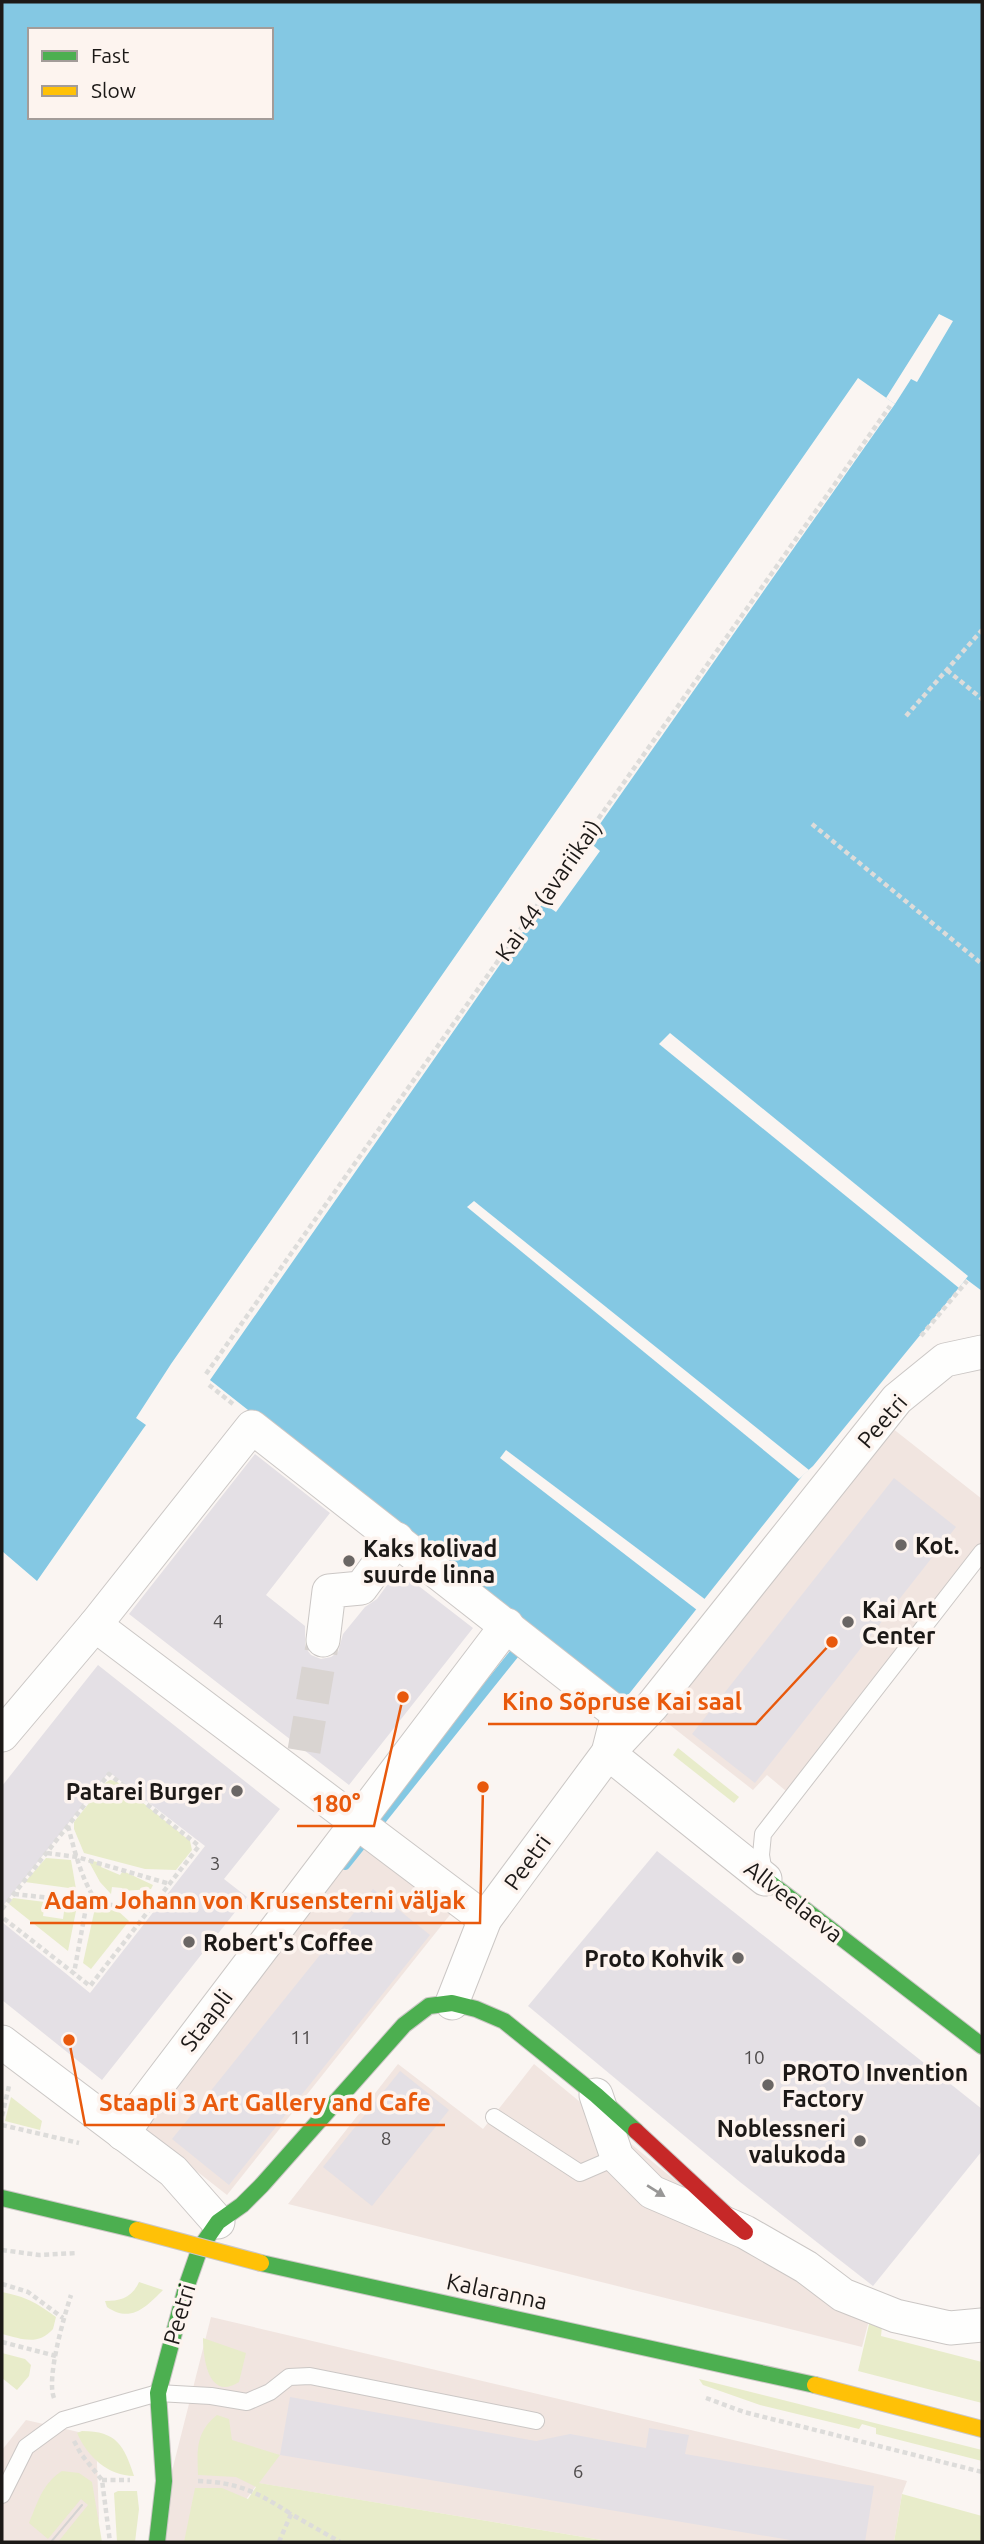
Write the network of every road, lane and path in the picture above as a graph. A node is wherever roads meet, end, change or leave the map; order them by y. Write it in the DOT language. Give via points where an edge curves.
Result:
graph roads {
  1 [pos="890,406"];
  2 [pos="982,630"];
  3 [pos="947,670"];
  4 [pos="982,699"];
  5 [pos="906,716"];
  6 [pos="812,824"];
  7 [pos="982,964"];
  8 [pos="982,1352"];
  9 [pos="206,1374"];
  10 [pos="397,1539"];
  11 [pos="982,1552"];
  12 [pos="95,1625"];
  13 [pos="507,1625"];
  14 [pos="323,1640"];
  15 [pos="2,1735"];
  16 [pos="608,1753"];
  17 [pos="356,1820"];
  18 [pos="68,1826"];
  19 [pos="46,1853"];
  20 [pos="77,1857"];
  21 [pos="765,1879"];
  22 [pos="170,1884"];
  23 [pos="90,1892"];
  24 [pos="13,1894"];
  25 [pos="87,1902"];
  26 [pos="98,1903"];
  27 [pos="154,1908"];
  28 [pos="2,1909"];
  29 [pos="2,1917"];
  30 [pos="485,1919"];
  31 [pos="74,1973"];
  32 [pos="452,2003"];
  33 [pos="2,2042"];
  34 [pos="982,2046"];
  35 [pos="9,2087"];
  36 [pos="596,2095"];
  37 [pos="2,2116"];
  38 [pos="494,2117"];
  39 [pos="2,2126"];
  40 [pos="123,2134"];
  41 [pos="626,2144"];
  42 [pos="88,2145"];
  43 [pos="2,2198"];
  44 [pos="218,2222"];
  45 [pos="2,2250"];
  46 [pos="89,2253"];
  47 [pos="2,2284"];
  48 [pos="63,2318"];
  49 [pos="982,2325"];
  50 [pos="2,2342"];
  51 [pos="56,2356"];
  52 [pos="158,2393"];
  53 [pos="536,2421"];
  54 [pos="982,2428"];
  55 [pos="164,2481"];
  56 [pos="2,2495"];
  57 [pos="292,2514"];
  58 [pos="157,2542"];
  59 [pos="279,2542"];
  60 [pos="340,2542"];
  1 -- 9 [label="path, Kai 44 (avariikai)"];
  2 -- 3 [label="path"];
  3 -- 4 [label="path"];
  3 -- 5 [label="path"];
  6 -- 7 [label="path"];
  8 -- 16 [label="street, Peetri" via="945,1360 897,1399 652,1706"];
  10 -- 12 [label="street" via="252,1427"];
  10 -- 13 [label="street"];
  10 -- 14 [label="street" via="361,1588 329,1591"];
  11 -- 21 [label="lane" via="763,1834"];
  12 -- 15 [label="street"];
  12 -- 17 [label="street" via="302,1765"];
  13 -- 16 [label="street" via="618,1713"];
  13 -- 17 [label="street, Staapli"];
  16 -- 21 [label="street, Allveelaeva"];
  16 -- 30 [label="street, Peetri"];
  17 -- 30 [label="street"];
  17 -- 40 [label="street, Staapli"];
  18 -- 19 [label="path"];
  18 -- 20 [label="path"];
  18 -- 22 [label="path" via="109,1774 200,1846"];
  19 -- 20 [label="path"];
  19 -- 24 [label="path"];
  20 -- 22 [label="path"];
  20 -- 23 [label="path"];
  21 -- 34 [label="street, Allveelaeva"];
  22 -- 27 [label="path"];
  23 -- 25 [label="path"];
  23 -- 26 [label="path"];
  24 -- 25 [label="path"];
  24 -- 28 [label="path"];
  25 -- 26 [label="path"];
  25 -- 31 [label="path"];
  26 -- 27 [label="path"];
  27 -- 31 [label="path" via="90,1986"];
  29 -- 31 [label="path"];
  30 -- 32 [label="street, Peetri"];
  32 -- 36 [label="street" via="504,2021"];
  32 -- 44 [label="street, Peetri" via="429,2006 404,2025 262,2185"];
  33 -- 40 [label="street"];
  35 -- 37 [label="path"];
  36 -- 41 [label="street"];
  38 -- 41 [label="lane" via="580,2173"];
  39 -- 42 [label="path"];
  40 -- 44 [label="street" via="173,2171"];
  41 -- 49 [label="street" via="652,2192 745,2232 806,2267 843,2295 896,2316 950,2328"];
  43 -- 54 [label="street, Kalaranna, bridge" via="261,2263 782,2376"];
  44 -- 52 [label="street, Peetri" via="200,2248"];
  45 -- 46 [label="path" via="39,2255"];
  47 -- 48 [label="path" via="28,2292"];
  50 -- 51 [label="path"];
  52 -- 53 [label="lane" via="247,2402 289,2377 310,2376"];
  52 -- 55 [label="street, Peetri"];
  52 -- 56 [label="lane" via="63,2420 26,2447"];
  55 -- 57 [label="path" via="228,2483"];
  55 -- 58 [label="street, Peetri"];
  57 -- 59 [label="path"];
  57 -- 60 [label="path"];
}
